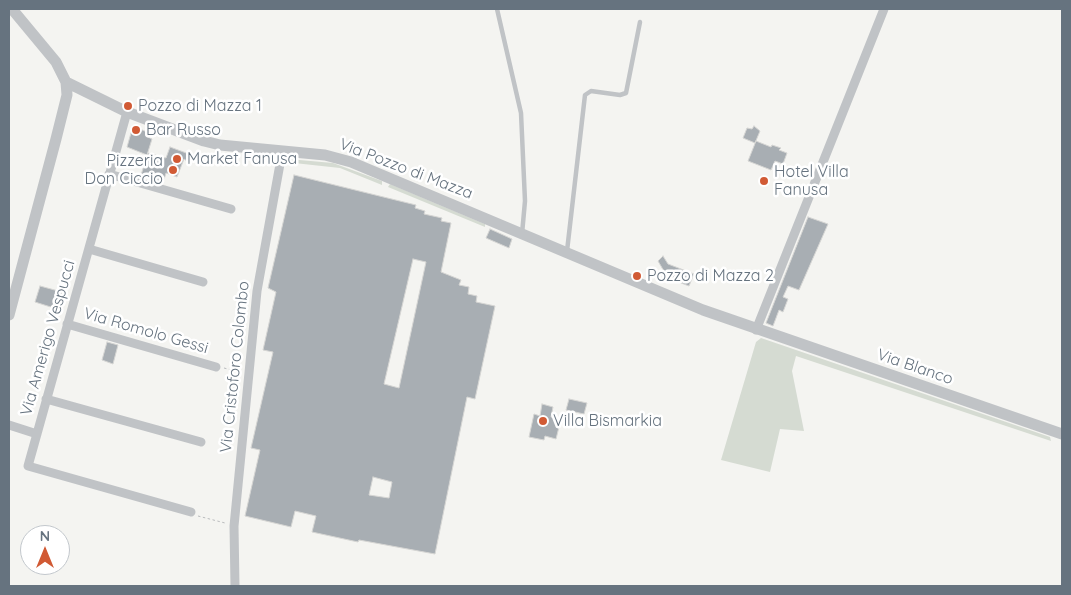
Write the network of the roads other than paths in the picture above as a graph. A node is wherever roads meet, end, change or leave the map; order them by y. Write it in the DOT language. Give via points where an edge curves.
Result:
graph roads {
  1 [pos="12,9"];
  2 [pos="497,9"];
  3 [pos="884,9"];
  4 [pos="640,22"];
  5 [pos="66,82"];
  6 [pos="127,112"];
  7 [pos="282,153"];
  8 [pos="109,174"];
  9 [pos="231,209"];
  10 [pos="522,234"];
  11 [pos="89,249"];
  12 [pos="566,253"];
  13 [pos="203,282"];
  14 [pos="9,315"];
  15 [pos="68,324"];
  16 [pos="756,330"];
  17 [pos="216,367"];
  18 [pos="46,399"];
  19 [pos="9,425"];
  20 [pos="37,434"];
  21 [pos="1062,434"];
  22 [pos="201,442"];
  23 [pos="191,512"];
  24 [pos="235,586"];
  1 -- 5 [label="street" via="56,62"];
  2 -- 10 [label="lane" via="521,113 525,192"];
  3 -- 16 [label="street"];
  4 -- 12 [label="lane" via="626,93 620,96 591,91 585,96"];
  5 -- 6 [label="street, Via Pozzo di Mazza"];
  5 -- 14 [label="street" via="67,95"];
  6 -- 7 [label="street, Via Pozzo di Mazza" via="204,141"];
  6 -- 8 [label="street, Via Amerigo Vespucci"];
  7 -- 10 [label="street, Via Pozzo di Mazza" via="325,155 351,162"];
  7 -- 24 [label="street, Via Cristoforo Colombo" via="259,278 248,374 234,526"];
  8 -- 9 [label="street"];
  8 -- 11 [label="street, Via Amerigo Vespucci"];
  10 -- 12 [label="street, Via Pozzo di Mazza"];
  11 -- 13 [label="street"];
  11 -- 15 [label="street, Via Amerigo Vespucci"];
  12 -- 16 [label="street, Via Pozzo di Mazza"];
  15 -- 17 [label="street, Via Romolo Gessi"];
  15 -- 18 [label="street, Via Amerigo Vespucci"];
  16 -- 21 [label="street, Via Blanco"];
  18 -- 20 [label="street, Via Amerigo Vespucci"];
  18 -- 22 [label="street"];
  19 -- 20 [label="street"];
  20 -- 23 [label="street, Via Amerigo Vespucci" via="28,466"];
}
